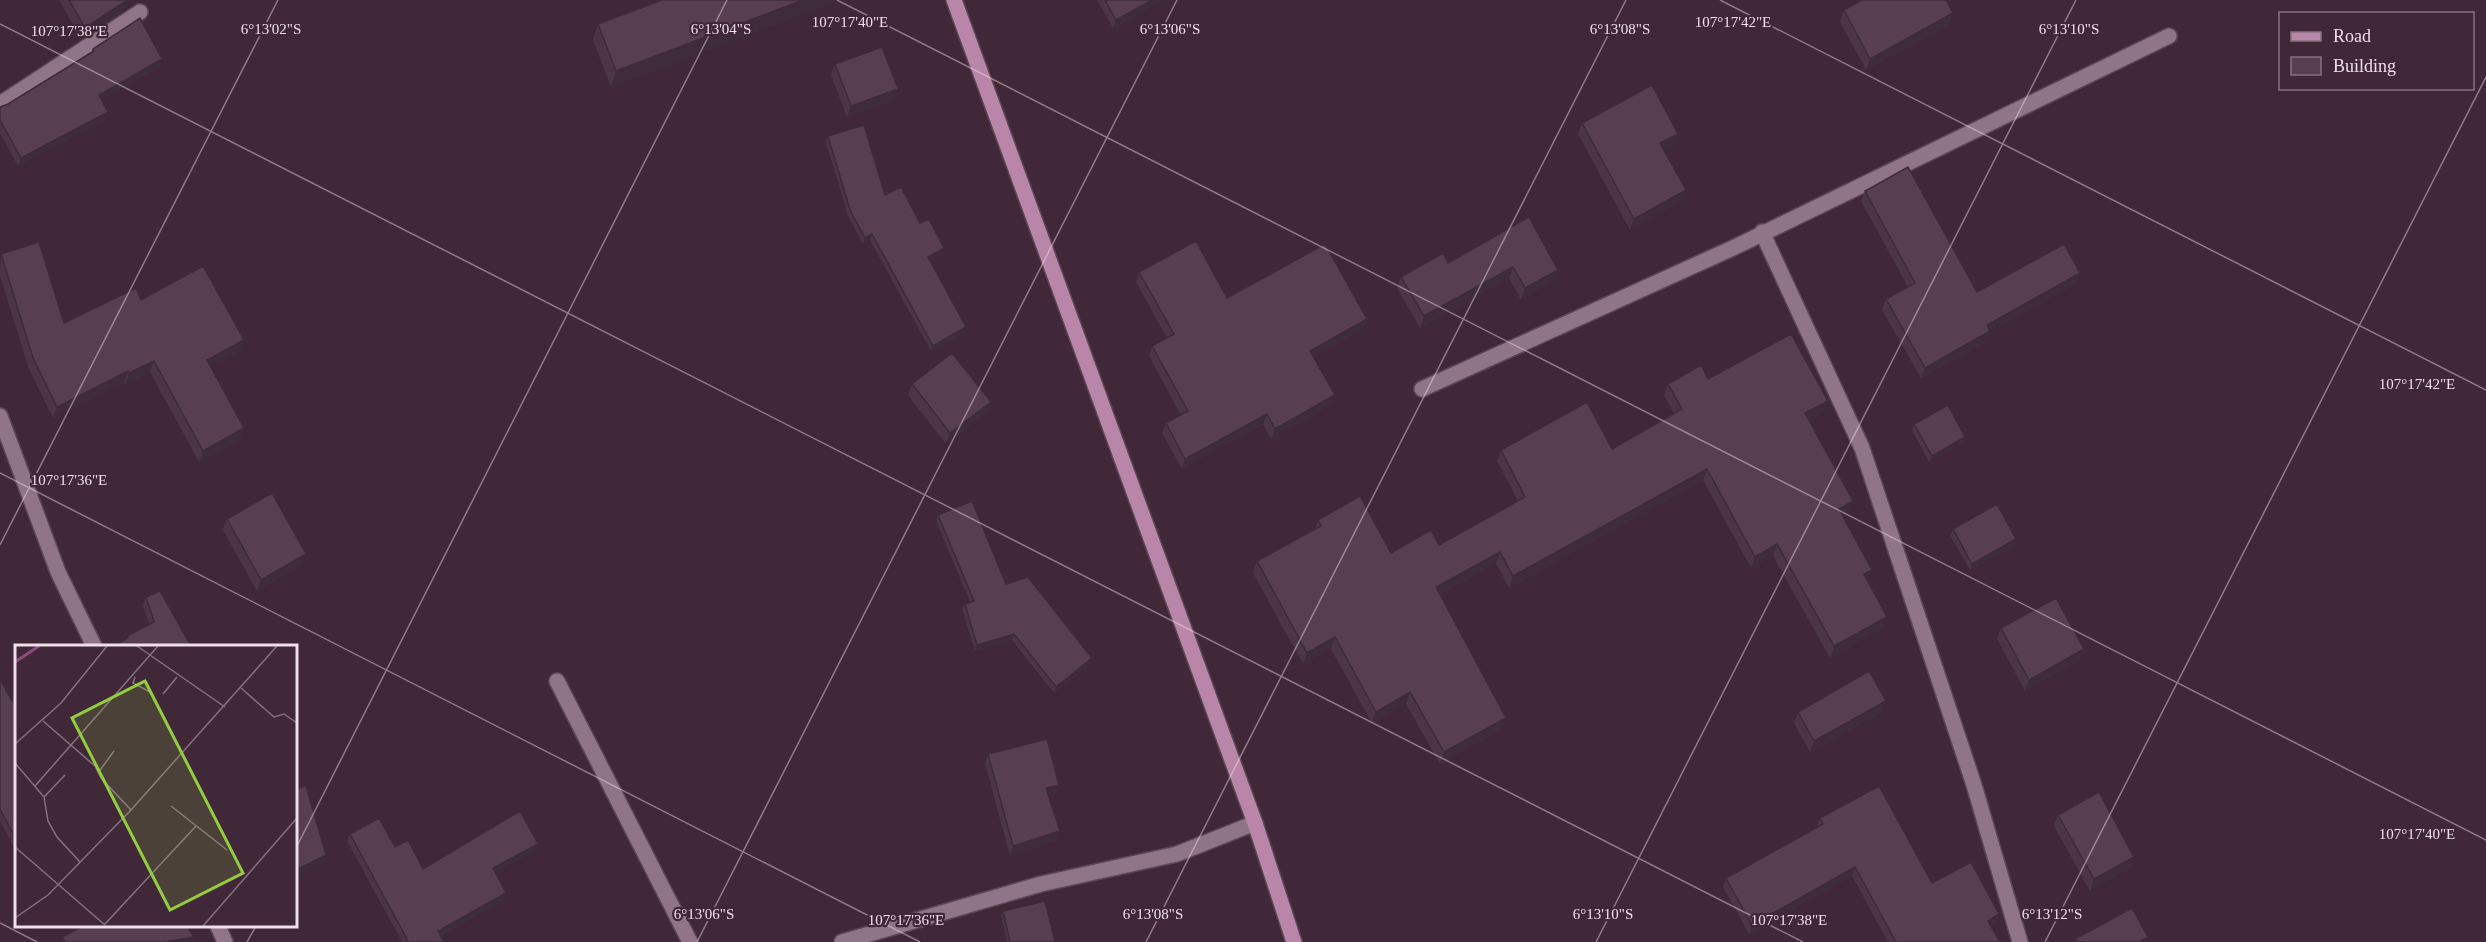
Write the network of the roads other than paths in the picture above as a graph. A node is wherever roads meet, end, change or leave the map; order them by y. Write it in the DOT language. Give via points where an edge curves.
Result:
graph roads {
  1 [pos="954,0"];
  2 [pos="140,12"];
  3 [pos="2169,36"];
  4 [pos="0,104"];
  5 [pos="1762,232"];
  6 [pos="1422,389"];
  7 [pos="0,416"];
  8 [pos="94,645"];
  9 [pos="557,681"];
  10 [pos="1255,823"];
  11 [pos="218,927"];
  12 [pos="225,942"];
  13 [pos="690,942"];
  14 [pos="842,942"];
  15 [pos="1294,942"];
  16 [pos="2020,942"];
  1 -- 10 [label="main road"];
  2 -- 4 [label="street"];
  3 -- 5 [label="street"];
  5 -- 6 [label="street"];
  5 -- 16 [label="street" via="1862,448 1974,785"];
  7 -- 8 [label="street" via="58,572"];
  9 -- 13 [label="street"];
  10 -- 14 [label="street" via="1177,854 1041,884"];
  10 -- 15 [label="main road"];
  11 -- 12 [label="street"];
}
